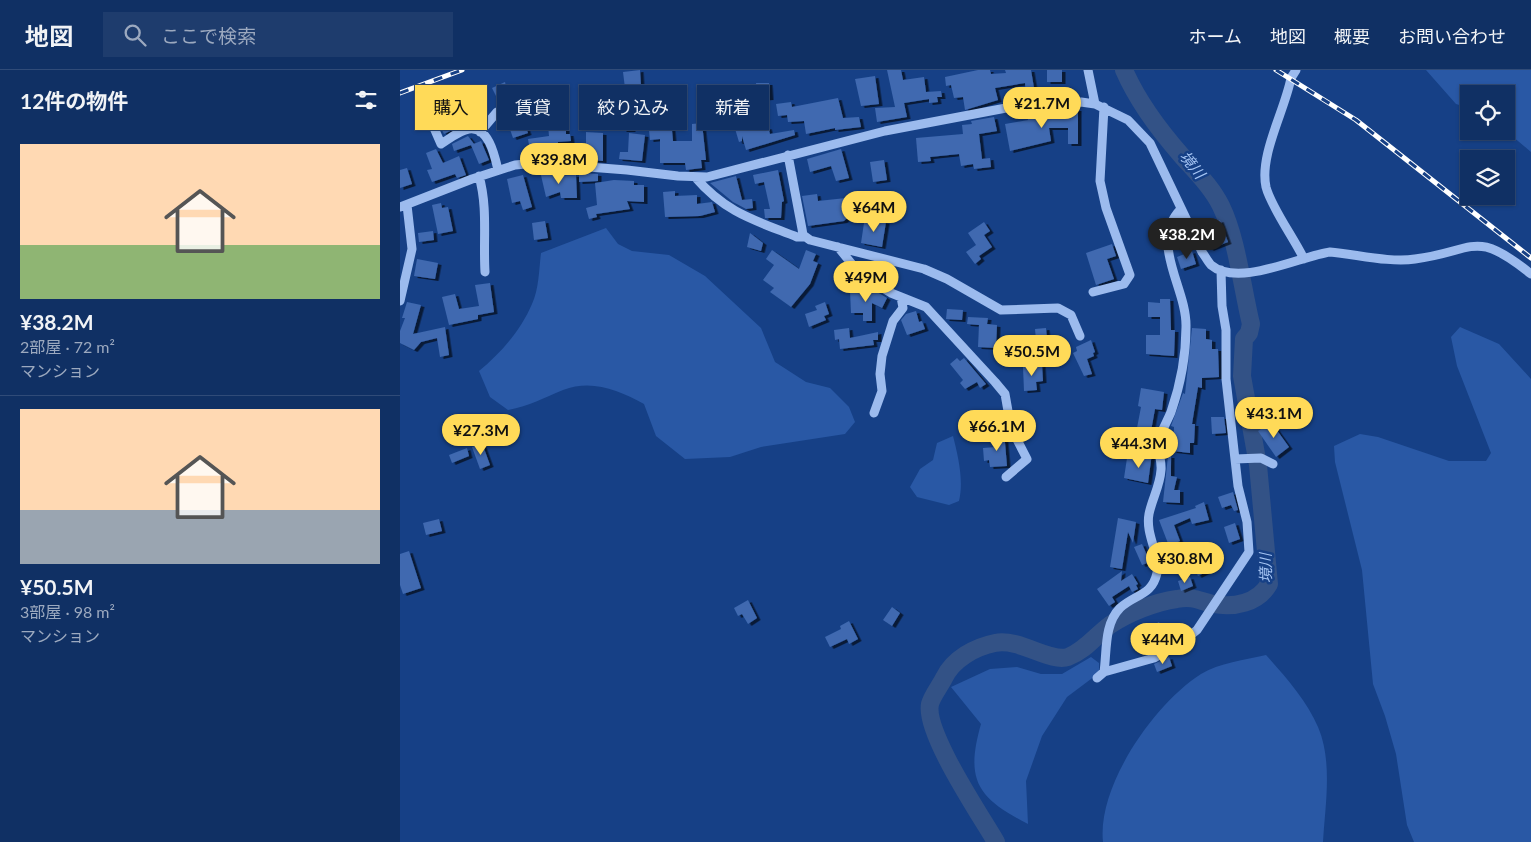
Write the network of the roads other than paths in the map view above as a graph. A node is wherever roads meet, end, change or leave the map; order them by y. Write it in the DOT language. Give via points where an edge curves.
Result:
graph roads {
  1 [pos="1088,70"];
  2 [pos="1296,70"];
  3 [pos="1100,106"];
  4 [pos="497,112"];
  5 [pos="435,130"];
  6 [pos="464,130"];
  7 [pos="476,130"];
  8 [pos="480,132"];
  9 [pos="788,156"];
  10 [pos="498,170"];
  11 [pos="480,176"];
  12 [pos="695,177"];
  13 [pos="404,206"];
  14 [pos="1181,210"];
  15 [pos="805,237"];
  16 [pos="837,247"];
  17 [pos="1304,259"];
  18 [pos="1221,270"];
  19 [pos="485,272"];
  20 [pos="1531,274"];
  21 [pos="1093,292"];
  22 [pos="901,297"];
  23 [pos="400,302"];
  24 [pos="1080,336"];
  25 [pos="874,413"];
  26 [pos="1235,459"];
  27 [pos="1273,464"];
  28 [pos="1006,477"];
  1 -- 3 [label="street"];
  2 -- 17 [label="street" via="1264,176 1271,199"];
  3 -- 9 [label="street" via="1081,102 1006,108 885,131"];
  3 -- 14 [label="street" via="1128,120 1150,144"];
  3 -- 21 [label="street" via="1100,181 1130,275 1124,284"];
  4 -- 8 [label="street"];
  5 -- 6 [label="street" via="441,144"];
  7 -- 8 [label="street"];
  8 -- 10 [label="street" via="491,145"];
  9 -- 12 [label="street" via="707,177"];
  9 -- 15 [label="street"];
  10 -- 11 [label="street"];
  10 -- 12 [label="street" via="537,163"];
  11 -- 13 [label="street"];
  11 -- 19 [label="street" via="485,205"];
  12 -- 15 [label="street" via="711,196 736,213 797,237"];
  13 -- 23 [label="street" via="412,248"];
  14 -- 18 [label="street" via="1202,252 1211,264"];
  14 -- 26 [label="street" via="1166,232 1168,256 1180,287 1186,327 1180,376 1171,412 1159,441 1161,470 1157,494 1149,513 1148,528 1158,570 1153,586 1121,607 1112,620 1100,675 1154,658 1197,630 1249,552"];
  15 -- 16 [label="street"];
  16 -- 22 [label="street" via="860,274"];
  16 -- 24 [label="street" via="924,269 1001,310 1058,308 1071,315"];
  17 -- 18 [label="street" via="1256,271"];
  17 -- 20 [label="street" via="1330,252 1413,260 1473,245 1488,246"];
  18 -- 26 [label="street" via="1226,380"];
  22 -- 25 [label="street" via="903,308 893,321 882,356 882,391"];
  22 -- 28 [label="street" via="926,307 1005,394 1011,428 1027,459"];
  26 -- 27 [label="street" via="1257,458"];
}
